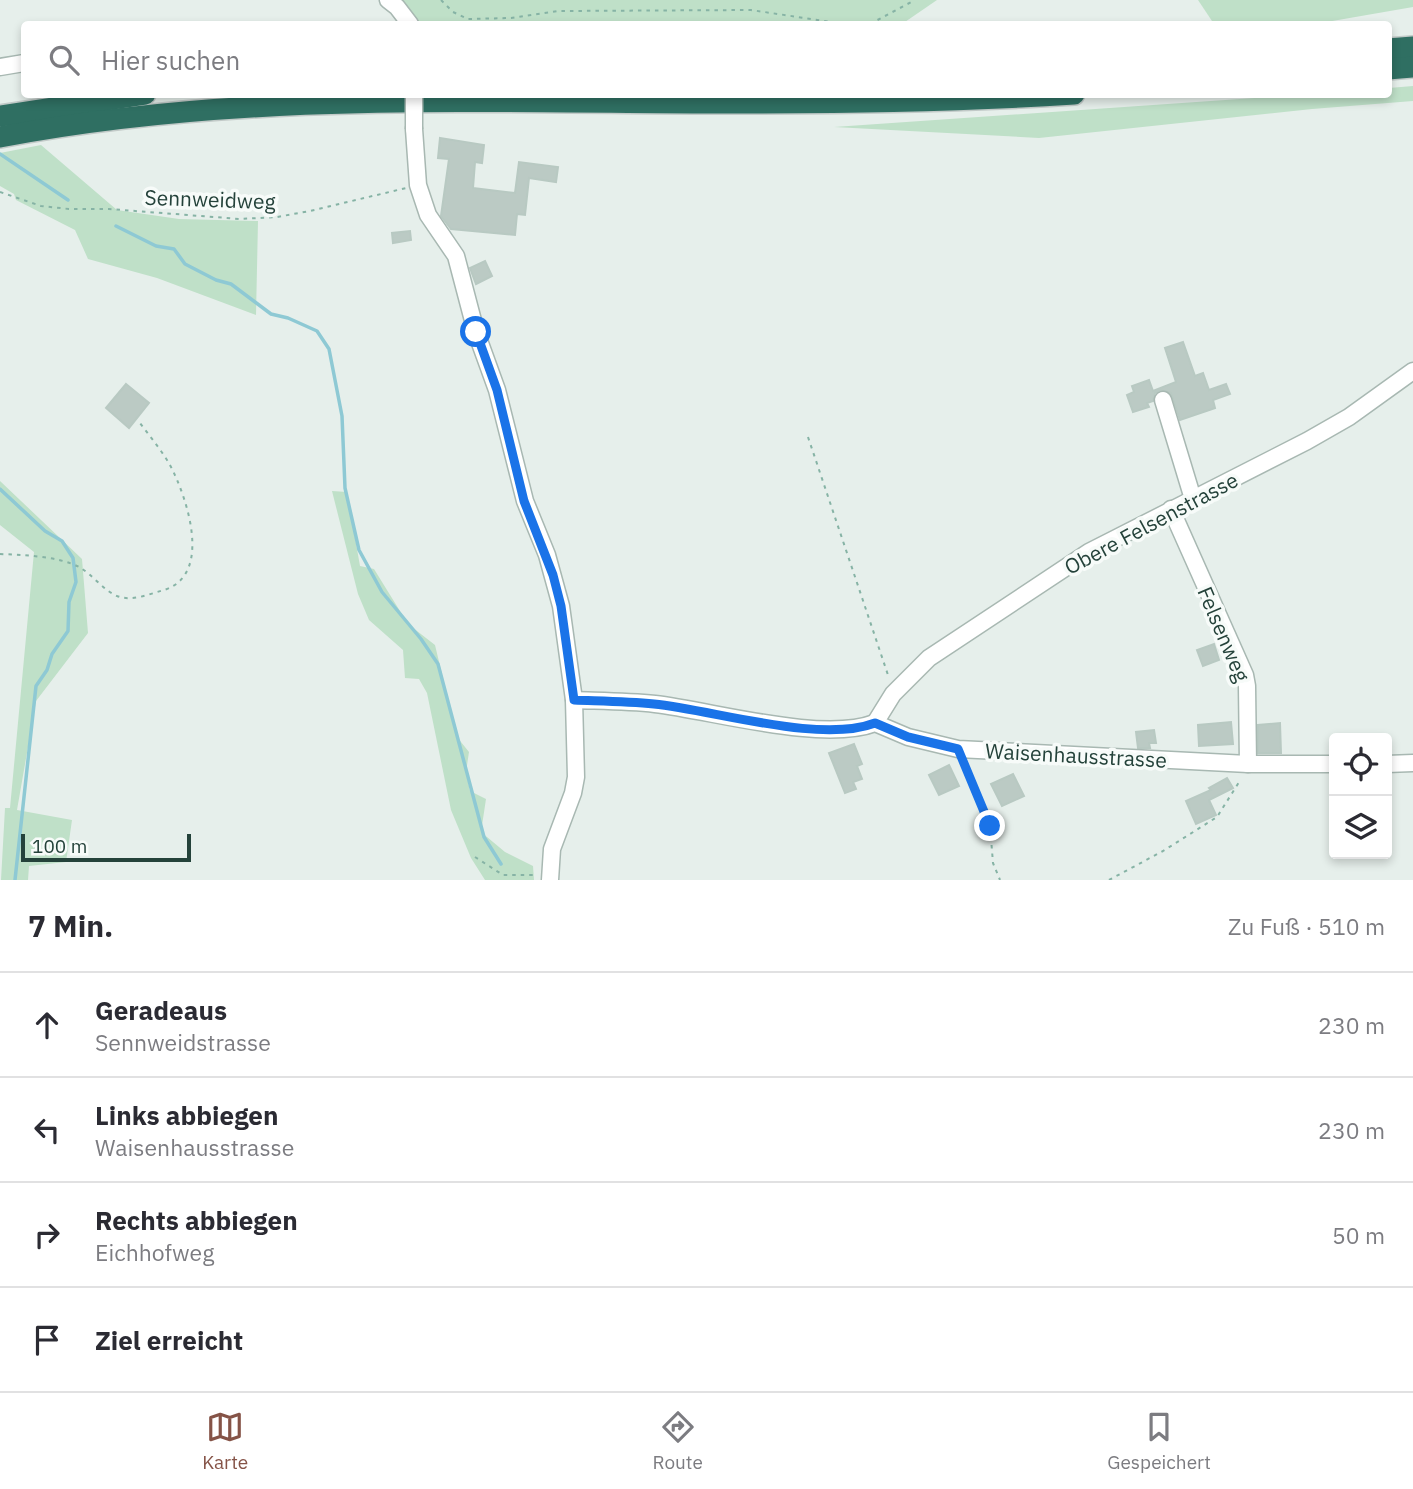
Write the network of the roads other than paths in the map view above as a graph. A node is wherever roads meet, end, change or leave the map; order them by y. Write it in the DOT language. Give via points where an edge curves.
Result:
graph roads {
  1 [pos="388,0"];
  2 [pos="408,21"];
  3 [pos="1413,47"];
  4 [pos="1392,49"];
  5 [pos="21,64"];
  6 [pos="1413,66"];
  7 [pos="0,67"];
  8 [pos="1392,69"];
  9 [pos="119,98"];
  10 [pos="414,98"];
  11 [pos="994,98"];
  12 [pos="0,116"];
  13 [pos="0,137"];
  14 [pos="1413,371"];
  15 [pos="1163,400"];
  16 [pos="1193,499"];
  17 [pos="1171,509"];
  18 [pos="574,700"];
  19 [pos="875,723"];
  20 [pos="1413,763"];
  21 [pos="1248,764"];
  22 [pos="1329,764"];
  23 [pos="1392,764"];
  24 [pos="550,878"];
  1 -- 2 [label="street"];
  3 -- 4 [label="highway"];
  5 -- 7 [label="street"];
  6 -- 8 [label="highway"];
  9 -- 12 [label="highway"];
  10 -- 18 [label="street, bridge" via="418,185 428,215 456,256 497,390 524,501 553,575"];
  11 -- 13 [label="highway" via="298,103 148,115"];
  14 -- 16 [label="street, Obere Felsenstrasse" via="1328,429"];
  15 -- 16 [label="street"];
  16 -- 17 [label="street, Obere Felsenstrasse"];
  17 -- 19 [label="street, Obere Felsenstrasse" via="1089,552 940,651 893,694"];
  17 -- 21 [label="street, Felsenweg" via="1245,675"];
  18 -- 19 [label="street" via="654,704 839,730"];
  18 -- 24 [label="street" via="576,777 552,849"];
  19 -- 21 [label="street, Waisenhausstrasse" via="958,749"];
  20 -- 23 [label="street"];
  21 -- 22 [label="street, Waisenhausstrasse"];
}
